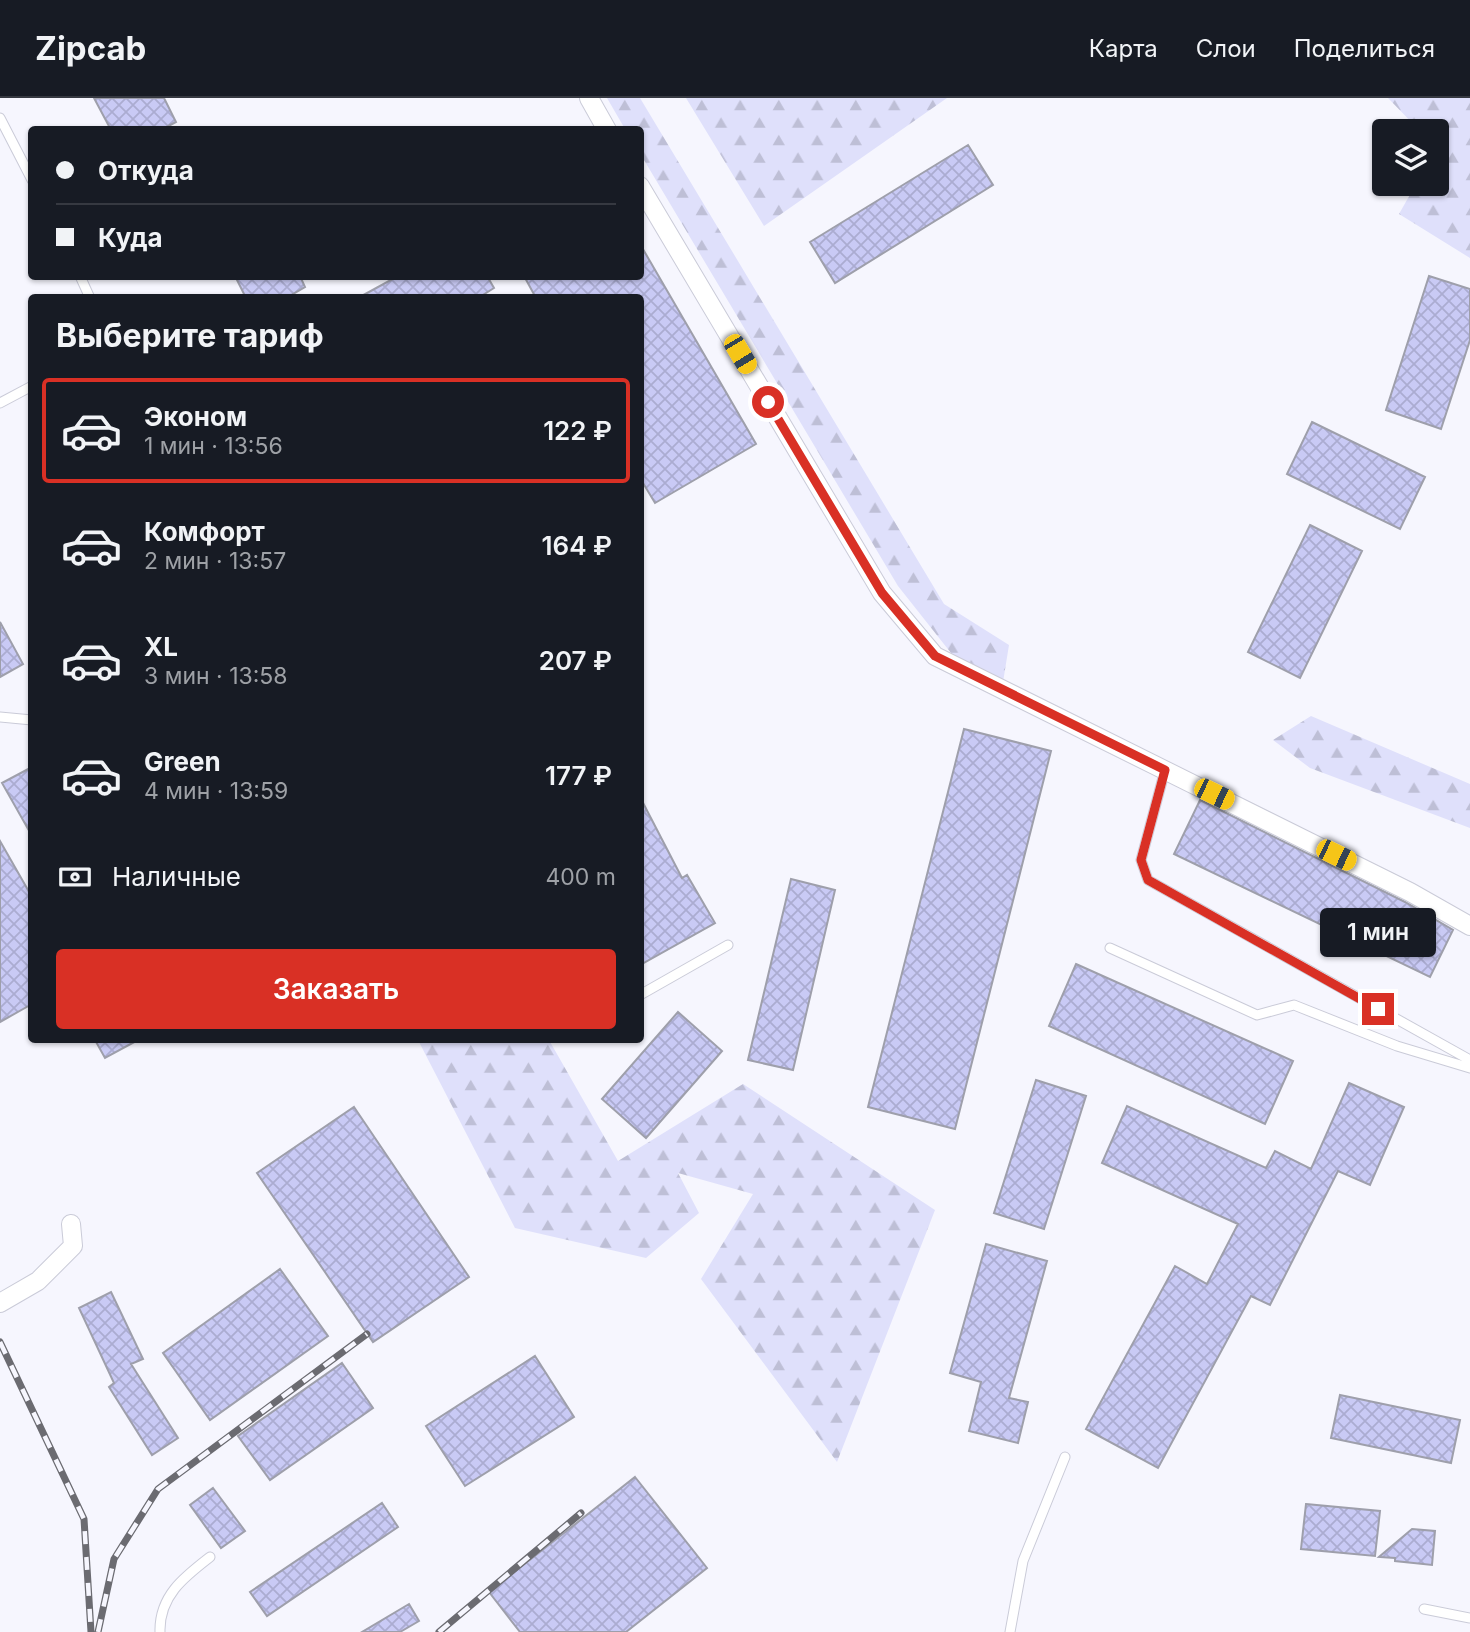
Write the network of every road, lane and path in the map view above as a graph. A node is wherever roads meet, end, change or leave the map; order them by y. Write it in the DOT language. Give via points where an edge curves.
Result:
graph roads {
  1 [pos="589,98"];
  2 [pos="0,118"];
  3 [pos="605,126"];
  4 [pos="28,172"];
  5 [pos="644,193"];
  6 [pos="28,388"];
  7 [pos="0,403"];
  8 [pos="0,716"];
  9 [pos="28,720"];
  10 [pos="1165,770"];
  11 [pos="1470,926"];
  12 [pos="728,945"];
  13 [pos="1110,948"];
  14 [pos="644,993"];
  15 [pos="1470,1060"];
  16 [pos="1470,1068"];
  17 [pos="71,1224"];
  18 [pos="0,1303"];
  19 [pos="1065,1457"];
  20 [pos="210,1557"];
  21 [pos="1424,1609"];
  22 [pos="1470,1618"];
  23 [pos="160,1632"];
  24 [pos="1010,1632"];
  1 -- 3 [label="street"];
  2 -- 4 [label="lane"];
  5 -- 10 [label="street" via="882,593 935,656"];
  6 -- 7 [label="lane"];
  8 -- 9 [label="lane"];
  10 -- 11 [label="street"];
  10 -- 15 [label="lane" via="1141,860 1148,880"];
  12 -- 14 [label="lane"];
  13 -- 16 [label="lane" via="1257,1015 1294,1005 1397,1046"];
  17 -- 18 [label="street" via="73,1246 38,1281"];
  19 -- 24 [label="lane" via="1023,1562"];
  20 -- 23 [label="lane" via="178,1582 159,1616"];
  21 -- 22 [label="lane"];
}
